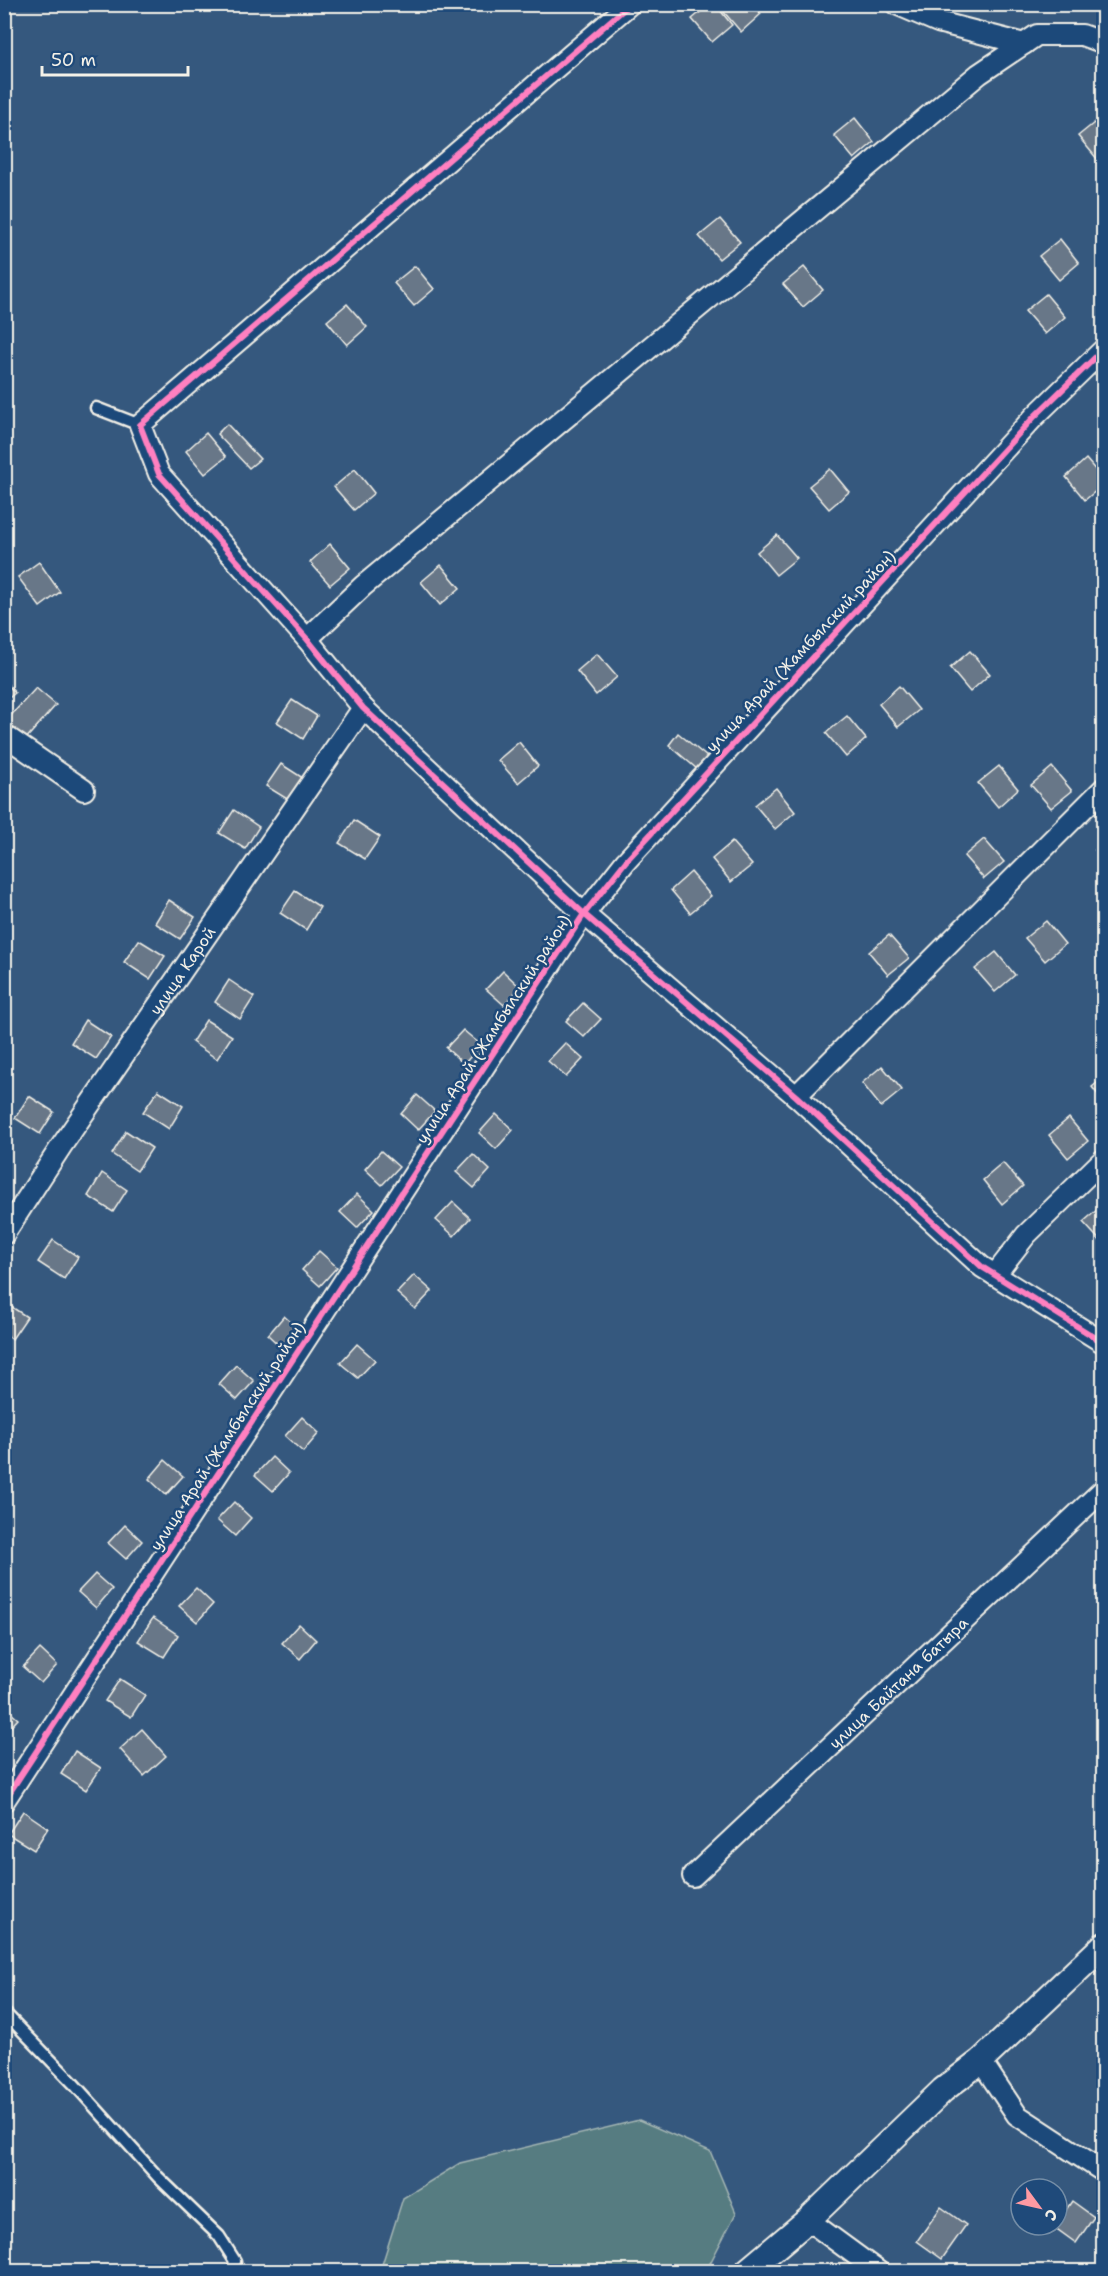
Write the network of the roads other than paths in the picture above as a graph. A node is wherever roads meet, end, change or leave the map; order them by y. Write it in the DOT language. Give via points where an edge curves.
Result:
graph roads {
  1 [pos="630,4"];
  2 [pos="896,4"];
  3 [pos="1104,43"];
  4 [pos="1024,44"];
  5 [pos="1104,350"];
  6 [pos="96,408"];
  7 [pos="140,425"];
  8 [pos="307,639"];
  9 [pos="363,708"];
  10 [pos="4,735"];
  11 [pos="1104,788"];
  12 [pos="84,790"];
  13 [pos="584,914"];
  14 [pos="796,1096"];
  15 [pos="1104,1159"];
  16 [pos="4,1233"];
  17 [pos="995,1275"];
  18 [pos="1104,1343"];
  19 [pos="1104,1490"];
  20 [pos="4,1800"];
  21 [pos="693,1876"];
  22 [pos="1104,1945"];
  23 [pos="4,2012"];
  24 [pos="981,2061"];
  25 [pos="1104,2172"];
  26 [pos="808,2220"];
  27 [pos="233,2271"];
  28 [pos="746,2271"];
  29 [pos="879,2271"];
  1 -- 7 [label="street"];
  2 -- 4 [label="street" via="938,22"];
  3 -- 4 [label="street" via="1082,34 1037,35"];
  4 -- 8 [label="street" via="979,74 363,586"];
  5 -- 13 [label="street, улица Арай (Жамбылский район)" via="1027,425 626,861"];
  6 -- 7 [label="lane"];
  7 -- 8 [label="street" via="159,474"];
  8 -- 9 [label="street"];
  9 -- 13 [label="street"];
  9 -- 16 [label="street, улица Карой"];
  10 -- 12 [label="street"];
  11 -- 14 [label="street"];
  13 -- 14 [label="street"];
  13 -- 20 [label="street, улица Арай (Жамбылский район)"];
  14 -- 17 [label="street"];
  15 -- 17 [label="street" via="1026,1235"];
  17 -- 18 [label="street"];
  19 -- 21 [label="street, улица Байтана батыра"];
  22 -- 24 [label="street"];
  23 -- 27 [label="lane" via="158,2177 219,2236 235,2261"];
  24 -- 25 [label="street" via="1017,2115"];
  24 -- 26 [label="street" via="943,2090"];
  26 -- 28 [label="street"];
  26 -- 29 [label="street"];
}
